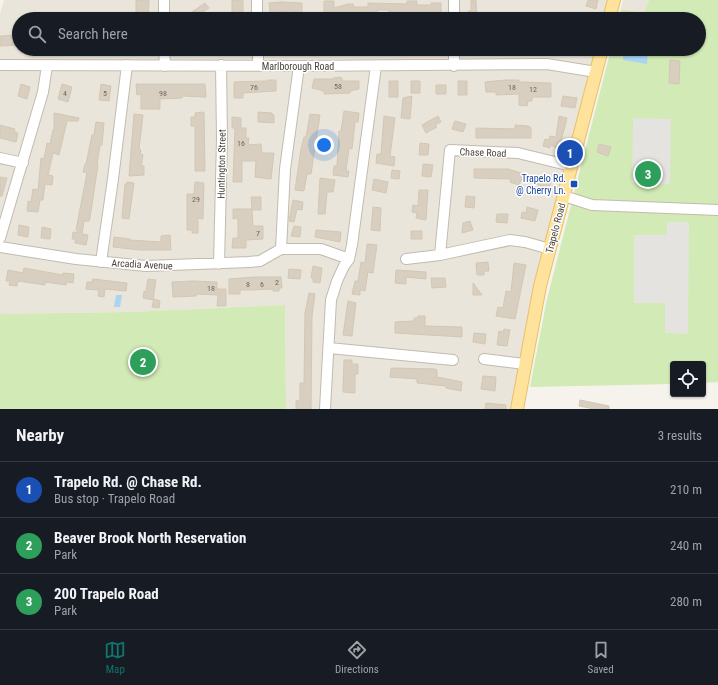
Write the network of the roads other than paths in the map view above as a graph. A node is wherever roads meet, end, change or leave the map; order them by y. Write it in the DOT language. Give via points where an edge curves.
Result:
graph roads {
  1 [pos="164,0"];
  2 [pos="257,0"];
  3 [pos="454,0"];
  4 [pos="614,0"];
  5 [pos="164,12"];
  6 [pos="257,12"];
  7 [pos="454,12"];
  8 [pos="611,12"];
  9 [pos="164,56"];
  10 [pos="258,56"];
  11 [pos="454,56"];
  12 [pos="600,56"];
  13 [pos="0,65"];
  14 [pos="126,65"];
  15 [pos="221,65"];
  16 [pos="47,66"];
  17 [pos="165,66"];
  18 [pos="258,66"];
  19 [pos="299,66"];
  20 [pos="376,66"];
  21 [pos="454,66"];
  22 [pos="596,72"];
  23 [pos="0,158"];
  24 [pos="23,163"];
  25 [pos="571,166"];
  26 [pos="564,196"];
  27 [pos="718,210"];
  28 [pos="0,238"];
  29 [pos="0,247"];
  30 [pos="281,249"];
  31 [pos="550,249"];
  32 [pos="440,255"];
  33 [pos="349,259"];
  34 [pos="406,259"];
  35 [pos="101,262"];
  36 [pos="219,264"];
  37 [pos="329,348"];
  38 [pos="484,359"];
  39 [pos="453,360"];
  40 [pos="525,364"];
  41 [pos="325,409"];
  42 [pos="517,409"];
  1 -- 5 [label="street"];
  2 -- 6 [label="street"];
  3 -- 7 [label="street"];
  4 -- 8 [label="main road"];
  9 -- 17 [label="street"];
  10 -- 18 [label="street"];
  11 -- 21 [label="street"];
  12 -- 22 [label="main road, Trapelo Road"];
  13 -- 16 [label="street, Marlborough Road"];
  14 -- 16 [label="street, Marlborough Road"];
  14 -- 17 [label="street, Marlborough Road"];
  14 -- 35 [label="street"];
  15 -- 17 [label="street, Marlborough Road"];
  15 -- 18 [label="street, Marlborough Road"];
  15 -- 36 [label="street, Huntington Street"];
  16 -- 24 [label="street" via="43,92"];
  18 -- 19 [label="street, Marlborough Road"];
  19 -- 20 [label="street, Marlborough Road"];
  19 -- 30 [label="street" via="287,154"];
  20 -- 21 [label="street, Marlborough Road"];
  20 -- 33 [label="street"];
  21 -- 22 [label="street, Marlborough Road" via="547,64"];
  22 -- 25 [label="main road, Trapelo Road"];
  23 -- 24 [label="street"];
  24 -- 28 [label="street"];
  25 -- 26 [label="main road, Trapelo Road"];
  25 -- 32 [label="street, Chase Road" via="518,153 450,150"];
  26 -- 27 [label="street" via="592,205"];
  26 -- 31 [label="main road, Trapelo Road"];
  29 -- 35 [label="street, Arcadia Avenue"];
  30 -- 33 [label="street" via="321,249"];
  30 -- 36 [label="street, Arcadia Avenue" via="260,261"];
  31 -- 32 [label="street" via="510,240"];
  31 -- 40 [label="main road, Trapelo Road"];
  32 -- 34 [label="street"];
  33 -- 37 [label="street" via="337,281 331,300"];
  35 -- 36 [label="street, Arcadia Avenue" via="146,266"];
  37 -- 39 [label="street"];
  37 -- 41 [label="street"];
  38 -- 40 [label="street"];
  40 -- 42 [label="main road, Trapelo Road"];
}
